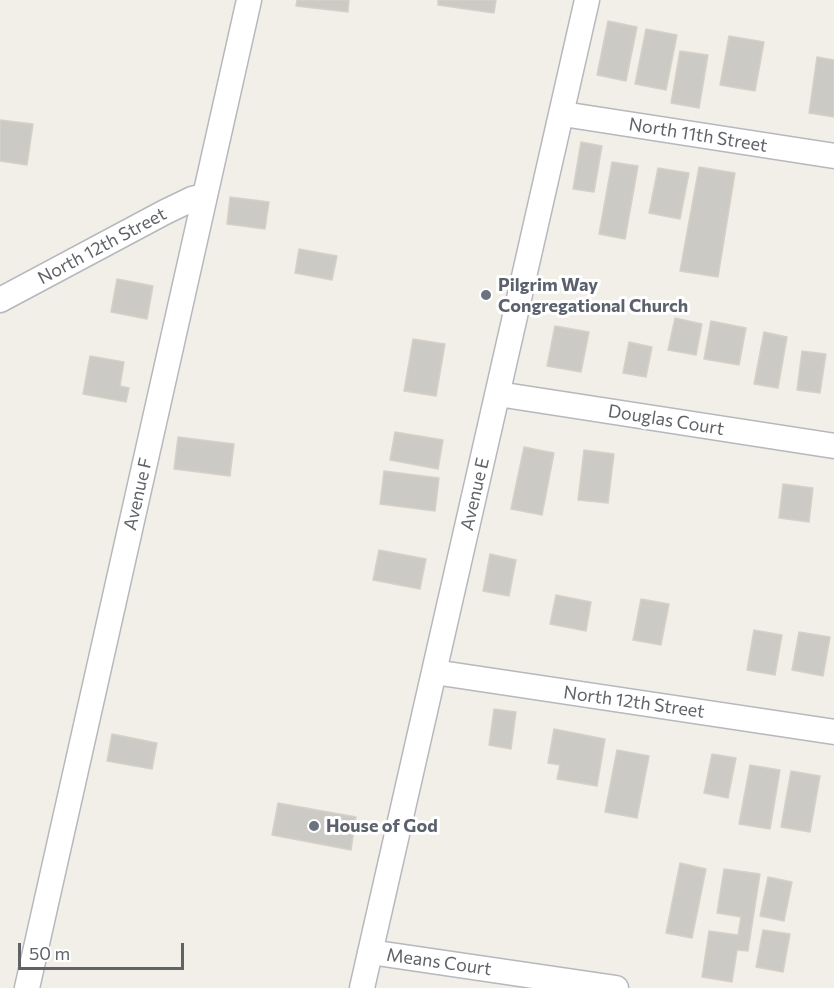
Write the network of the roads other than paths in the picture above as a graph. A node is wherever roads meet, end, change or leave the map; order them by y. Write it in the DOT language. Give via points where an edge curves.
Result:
graph roads {
  1 [pos="249,0"];
  2 [pos="587,0"];
  3 [pos="563,114"];
  4 [pos="834,156"];
  5 [pos="205,196"];
  6 [pos="0,300"];
  7 [pos="498,394"];
  8 [pos="834,446"];
  9 [pos="434,672"];
  10 [pos="834,732"];
  11 [pos="370,952"];
  12 [pos="27,988"];
  13 [pos="362,988"];
  14 [pos="616,988"];
  1 -- 5 [label="street, Avenue F"];
  2 -- 3 [label="street, Avenue E"];
  3 -- 4 [label="street, North 11th Street"];
  3 -- 7 [label="street, Avenue E"];
  5 -- 6 [label="street, North 12th Street" via="165,212"];
  5 -- 12 [label="street, Avenue F"];
  7 -- 8 [label="street, Douglas Court"];
  7 -- 9 [label="street, Avenue E"];
  9 -- 10 [label="street, North 12th Street"];
  9 -- 11 [label="street, Avenue E"];
  11 -- 13 [label="street, Avenue E"];
  11 -- 14 [label="street, Means Court"];
}
